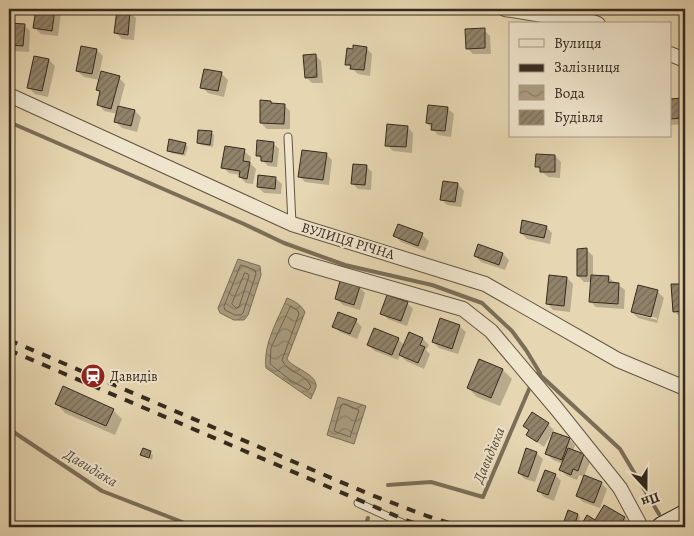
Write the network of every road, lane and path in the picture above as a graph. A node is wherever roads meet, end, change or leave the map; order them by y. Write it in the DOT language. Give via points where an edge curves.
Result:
graph roads {
  1 [pos="505,9"];
  2 [pos="593,22"];
  3 [pos="672,55"];
  4 [pos="685,60"];
  5 [pos="9,95"];
  6 [pos="288,137"];
  7 [pos="292,224"];
  8 [pos="296,261"];
  9 [pos="685,388"];
  10 [pos="358,503"];
  11 [pos="685,515"];
  12 [pos="411,527"];
  13 [pos="641,527"];
  14 [pos="662,527"];
  1 -- 2 [label="street"];
  3 -- 4 [label="street"];
  5 -- 7 [label="street, ВУЛИЦЯ РІЧНА"];
  6 -- 7 [label="lane"];
  7 -- 9 [label="street, ВУЛИЦЯ РІЧНА" via="484,284 618,360"];
  8 -- 13 [label="street" via="462,309 491,331 620,488"];
  10 -- 12 [label="lane"];
  11 -- 14 [label="street"];
}
